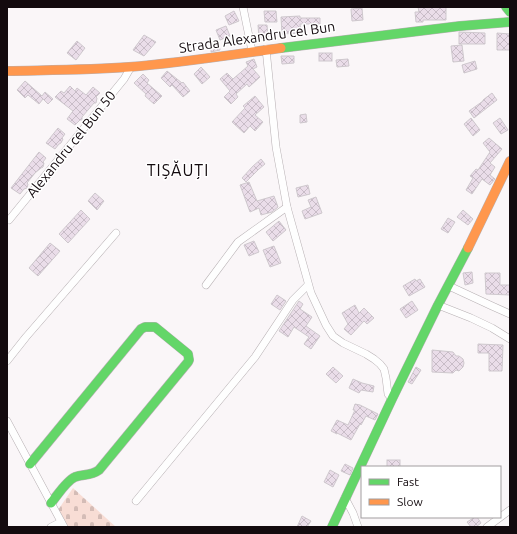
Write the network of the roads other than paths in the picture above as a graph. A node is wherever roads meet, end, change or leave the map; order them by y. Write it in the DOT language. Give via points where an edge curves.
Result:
graph roads {
  1 [pos="243,7"];
  2 [pos="506,7"];
  3 [pos="510,12"];
  4 [pos="510,22"];
  5 [pos="266,49"];
  6 [pos="252,51"];
  7 [pos="131,67"];
  8 [pos="7,71"];
  9 [pos="510,162"];
  10 [pos="287,207"];
  11 [pos="9,220"];
  12 [pos="116,233"];
  13 [pos="206,285"];
  14 [pos="308,285"];
  15 [pos="449,286"];
  16 [pos="438,305"];
  17 [pos="510,314"];
  18 [pos="510,339"];
  19 [pos="7,361"];
  20 [pos="392,400"];
  21 [pos="7,421"];
  22 [pos="30,464"];
  23 [pos="345,498"];
  24 [pos="136,501"];
  25 [pos="51,503"];
  26 [pos="510,510"];
  27 [pos="501,517"];
  28 [pos="499,518"];
  29 [pos="62,524"];
  30 [pos="51,527"];
  31 [pos="332,527"];
  32 [pos="358,527"];
  33 [pos="487,527"];
  1 -- 6 [label="street"];
  2 -- 3 [label="street"];
  4 -- 5 [label="street, Strada Alexandru cel Bun"];
  5 -- 6 [label="street, Strada Alexandru cel Bun"];
  5 -- 10 [label="street" via="276,147"];
  6 -- 7 [label="street, Strada Alexandru cel Bun"];
  7 -- 8 [label="street, Strada Alexandru cel Bun"];
  7 -- 11 [label="street, Alexandru cel Bun 50" via="124,79"];
  9 -- 15 [label="street"];
  10 -- 13 [label="street" via="238,242"];
  10 -- 14 [label="street"];
  12 -- 19 [label="street"];
  14 -- 20 [label="street" via="333,336 370,356 384,369 388,394"];
  14 -- 24 [label="street" via="293,300 255,357"];
  15 -- 16 [label="street"];
  15 -- 17 [label="street"];
  16 -- 18 [label="street" via="471,318"];
  16 -- 20 [label="street"];
  20 -- 23 [label="street"];
  21 -- 22 [label="street"];
  22 -- 25 [label="street"];
  22 -- 25 [label="street" via="141,329 155,327 188,354 188,362 99,470 91,475 74,477"];
  23 -- 31 [label="street"];
  23 -- 32 [label="street"];
  25 -- 29 [label="street"];
  26 -- 27 [label="street"];
  28 -- 33 [label="street"];
  29 -- 30 [label="street"];
}
